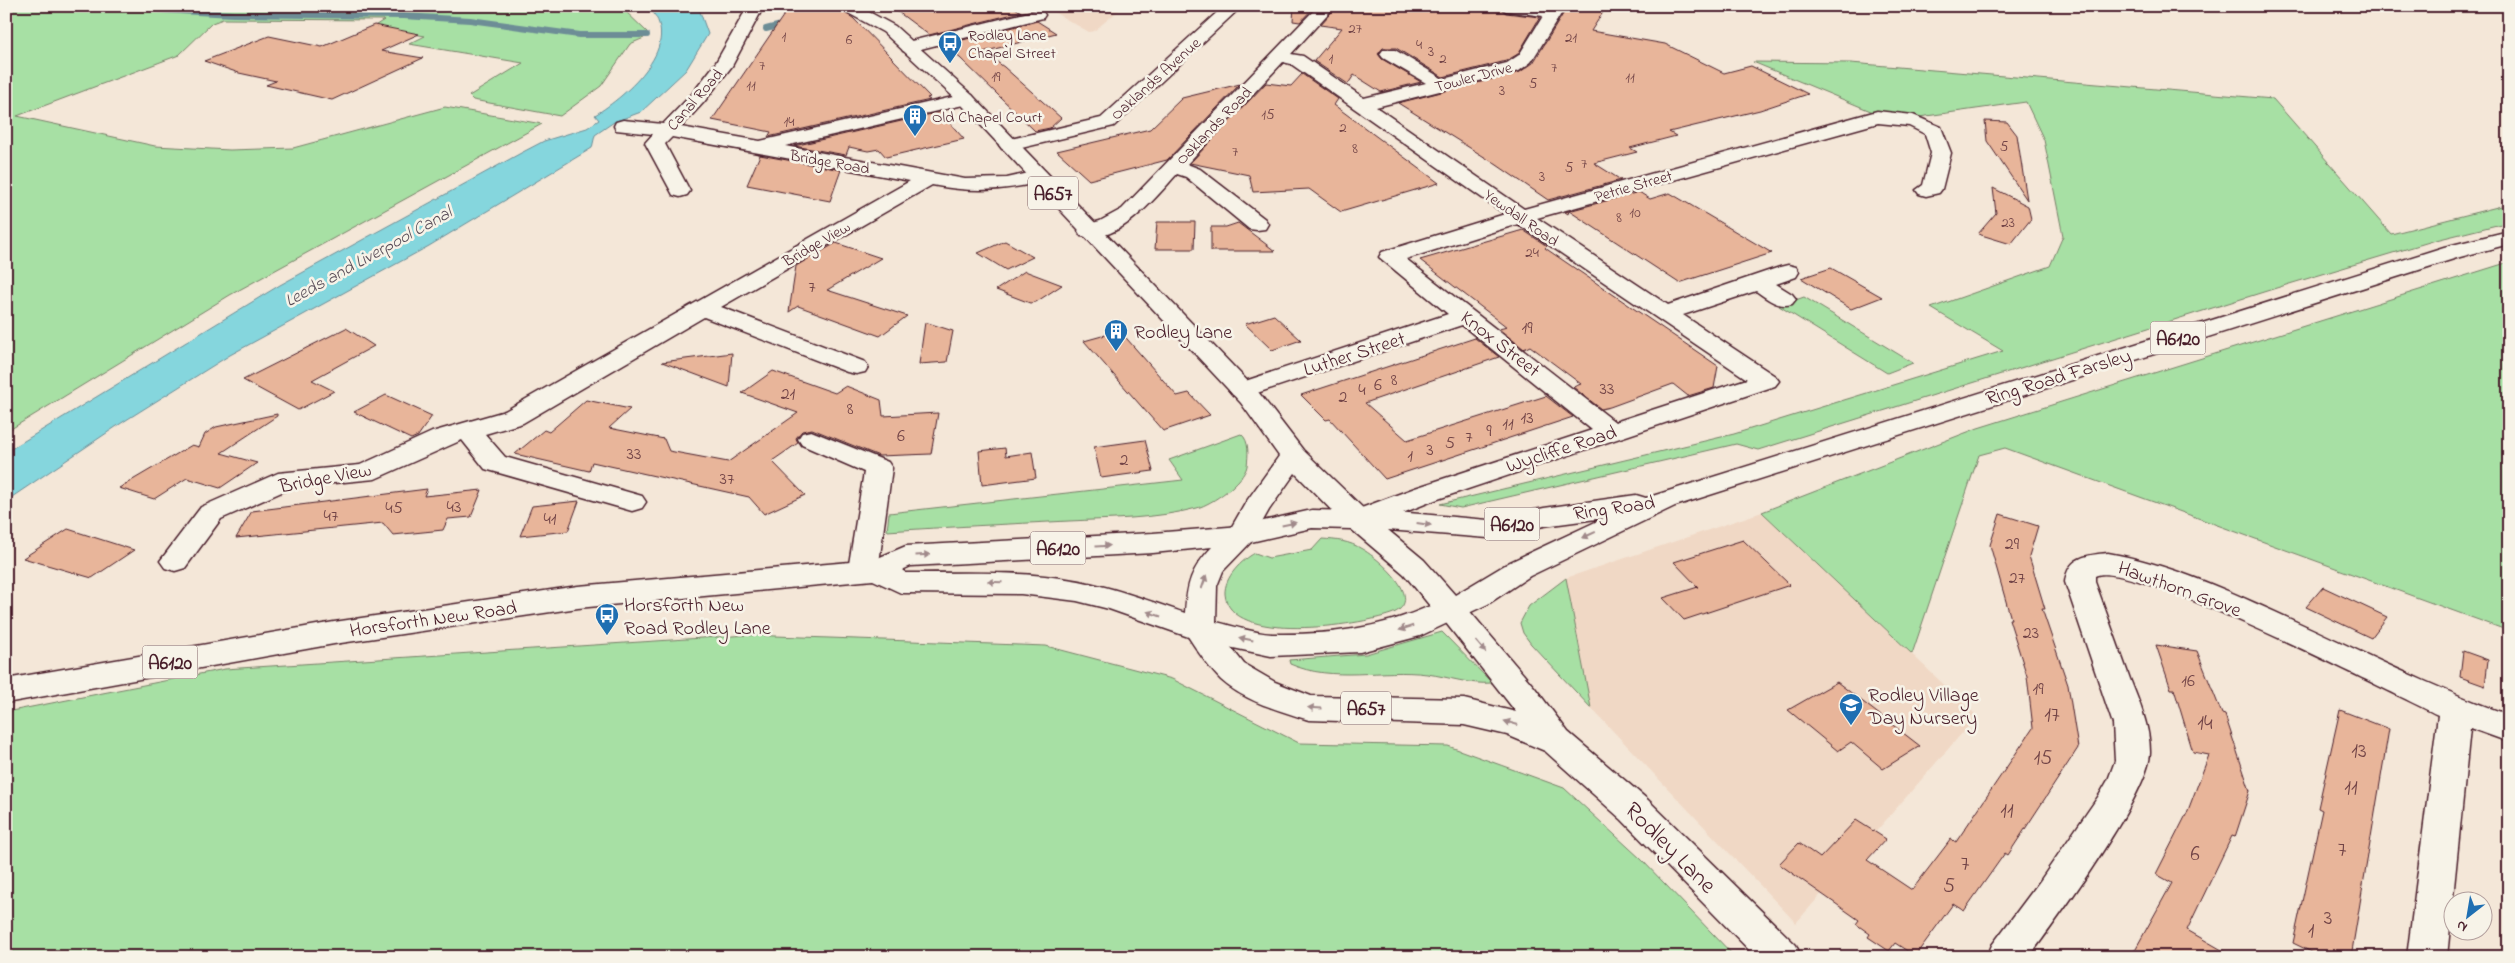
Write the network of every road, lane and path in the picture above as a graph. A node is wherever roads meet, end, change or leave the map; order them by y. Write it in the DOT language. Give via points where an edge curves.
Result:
graph roads {
  1 [pos="843,6"];
  2 [pos="1234,6"];
  3 [pos="1327,6"];
  4 [pos="1506,6"];
  5 [pos="1556,10"];
  6 [pos="754,11"];
  7 [pos="1037,15"];
  8 [pos="985,28"];
  9 [pos="1000,38"];
  10 [pos="909,47"];
  11 [pos="1278,56"];
  12 [pos="1388,61"];
  13 [pos="1442,85"];
  14 [pos="966,99"];
  15 [pos="1360,105"];
  16 [pos="623,126"];
  17 [pos="667,130"];
  18 [pos="1009,145"];
  19 [pos="755,147"];
  20 [pos="1174,166"];
  21 [pos="1038,177"];
  22 [pos="930,178"];
  23 [pos="1926,190"];
  24 [pos="680,192"];
  25 [pos="1521,216"];
  26 [pos="1257,224"];
  27 [pos="1090,231"];
  28 [pos="2509,237"];
  29 [pos="1390,257"];
  30 [pos="1788,272"];
  31 [pos="1758,282"];
  32 [pos="1784,299"];
  33 [pos="702,308"];
  34 [pos="1667,313"];
  35 [pos="1466,316"];
  36 [pos="856,367"];
  37 [pos="1766,381"];
  38 [pos="1242,390"];
  39 [pos="468,430"];
  40 [pos="1611,432"];
  41 [pos="811,439"];
  42 [pos="1293,456"];
  43 [pos="1665,500"];
  44 [pos="632,502"];
  45 [pos="1358,520"];
  46 [pos="1241,535"];
  47 [pos="175,561"];
  48 [pos="870,570"];
  49 [pos="1450,609"];
  50 [pos="1200,630"];
  51 [pos="6,691"];
  52 [pos="2456,709"];
  53 [pos="2509,729"];
  54 [pos="1556,741"];
  55 [pos="1782,957"];
  56 [pos="2006,957"];
  57 [pos="2427,957"];
  1 -- 10 [label="main road, A657" via="889,29"];
  2 -- 18 [label="main road, Oaklands Avenue" via="1107,122"];
  3 -- 11 [label="main road, Oaklands Road"];
  4 -- 5 [label="main road"];
  5 -- 13 [label="main road, Towler Drive" via="1520,63"];
  6 -- 17 [label="main road, Canal Road" via="723,66"];
  7 -- 8 [label="main road"];
  8 -- 9 [label="main road"];
  8 -- 10 [label="main road"];
  10 -- 14 [label="main road, A657"];
  11 -- 15 [label="main road, Yewdall Road" via="1297,60"];
  11 -- 20 [label="main road, Oaklands Road"];
  12 -- 13 [label="main road" via="1406,64"];
  13 -- 15 [label="main road, Towler Drive"];
  14 -- 18 [label="main road, A657"];
  14 -- 19 [label="main road"];
  15 -- 25 [label="main road, Yewdall Road"];
  16 -- 17 [label="main road, Bridge Road"];
  17 -- 19 [label="main road, Bridge Road"];
  17 -- 24 [label="main road, Canal Road" via="655,144"];
  18 -- 21 [label="main road, A657"];
  19 -- 22 [label="main road, Bridge Road"];
  20 -- 26 [label="main road" via="1193,173"];
  20 -- 27 [label="main road, Oaklands Road" via="1121,220"];
  21 -- 22 [label="main road, Bridge Road" via="986,186"];
  21 -- 27 [label="main road, A657"];
  22 -- 33 [label="main road, Bridge View"];
  23 -- 25 [label="main road, Petrie Street" via="1932,189 1941,153 1934,130 1912,121 1877,117"];
  25 -- 29 [label="main road, Petrie Street"];
  25 -- 34 [label="main road, Yewdall Road"];
  27 -- 38 [label="main road, A657"];
  28 -- 43 [label="main road, Ring Road Farsley / A6120" via="2442,255"];
  29 -- 35 [label="main road, Knox Street"];
  30 -- 31 [label="main road"];
  31 -- 32 [label="main road"];
  31 -- 34 [label="main road"];
  33 -- 36 [label="main road"];
  33 -- 39 [label="main road, Bridge View" via="514,417"];
  34 -- 37 [label="main road, Yewdall Road"];
  35 -- 38 [label="main road, Luther Street"];
  35 -- 40 [label="main road, Knox Street"];
  37 -- 40 [label="main road, Wycliffe Road"];
  38 -- 42 [label="main road, A657"];
  39 -- 44 [label="main road" via="495,463"];
  39 -- 47 [label="main road, Bridge View" via="441,438 365,473 288,480 211,513"];
  40 -- 45 [label="main road, Wycliffe Road" via="1425,494"];
  41 -- 48 [label="main road" via="878,468"];
  42 -- 45 [label="main road, A657"];
  42 -- 46 [label="main road"];
  45 -- 43 [label="main road, Ring Road / A6120, one-way" via="1488,529 1544,517"];
  43 -- 49 [label="main road, Ring Road / A6120, one-way" via="1520,568 1477,597"];
  46 -- 45 [label="main road, A6120, one-way" via="1312,519"];
  45 -- 49 [label="main road, Rodley Lane" via="1414,567"];
  48 -- 46 [label="main road, Horsforth New Road / A6120, one-way" via="906,556 1142,544"];
  50 -- 46 [label="main road, one-way" via="1204,580 1210,567"];
  50 -- 48 [label="main road, A6120, one-way" via="1115,600 1077,591 1021,584 901,583"];
  48 -- 51 [label="main road, Horsforth New Road / A6120" via="578,597 334,633"];
  49 -- 50 [label="main road, A6120, one-way" via="1409,628 1344,643 1271,645"];
  49 -- 54 [label="main road, Rodley Lane / A657, one-way"];
  54 -- 50 [label="main road, Rodley Lane / A657, one-way" via="1514,724 1464,712 1309,708 1263,691 1233,672"];
  52 -- 53 [label="main road, Hawthorn Grove"];
  52 -- 56 [label="main road, Hawthorn Grove" via="2235,606 2130,567 2093,564 2082,571 2080,582 2130,724 2134,746 2132,765 2123,785 2038,917"];
  52 -- 57 [label="main road"];
  54 -- 55 [label="main road, Rodley Lane / A657" via="1635,810"];
}
